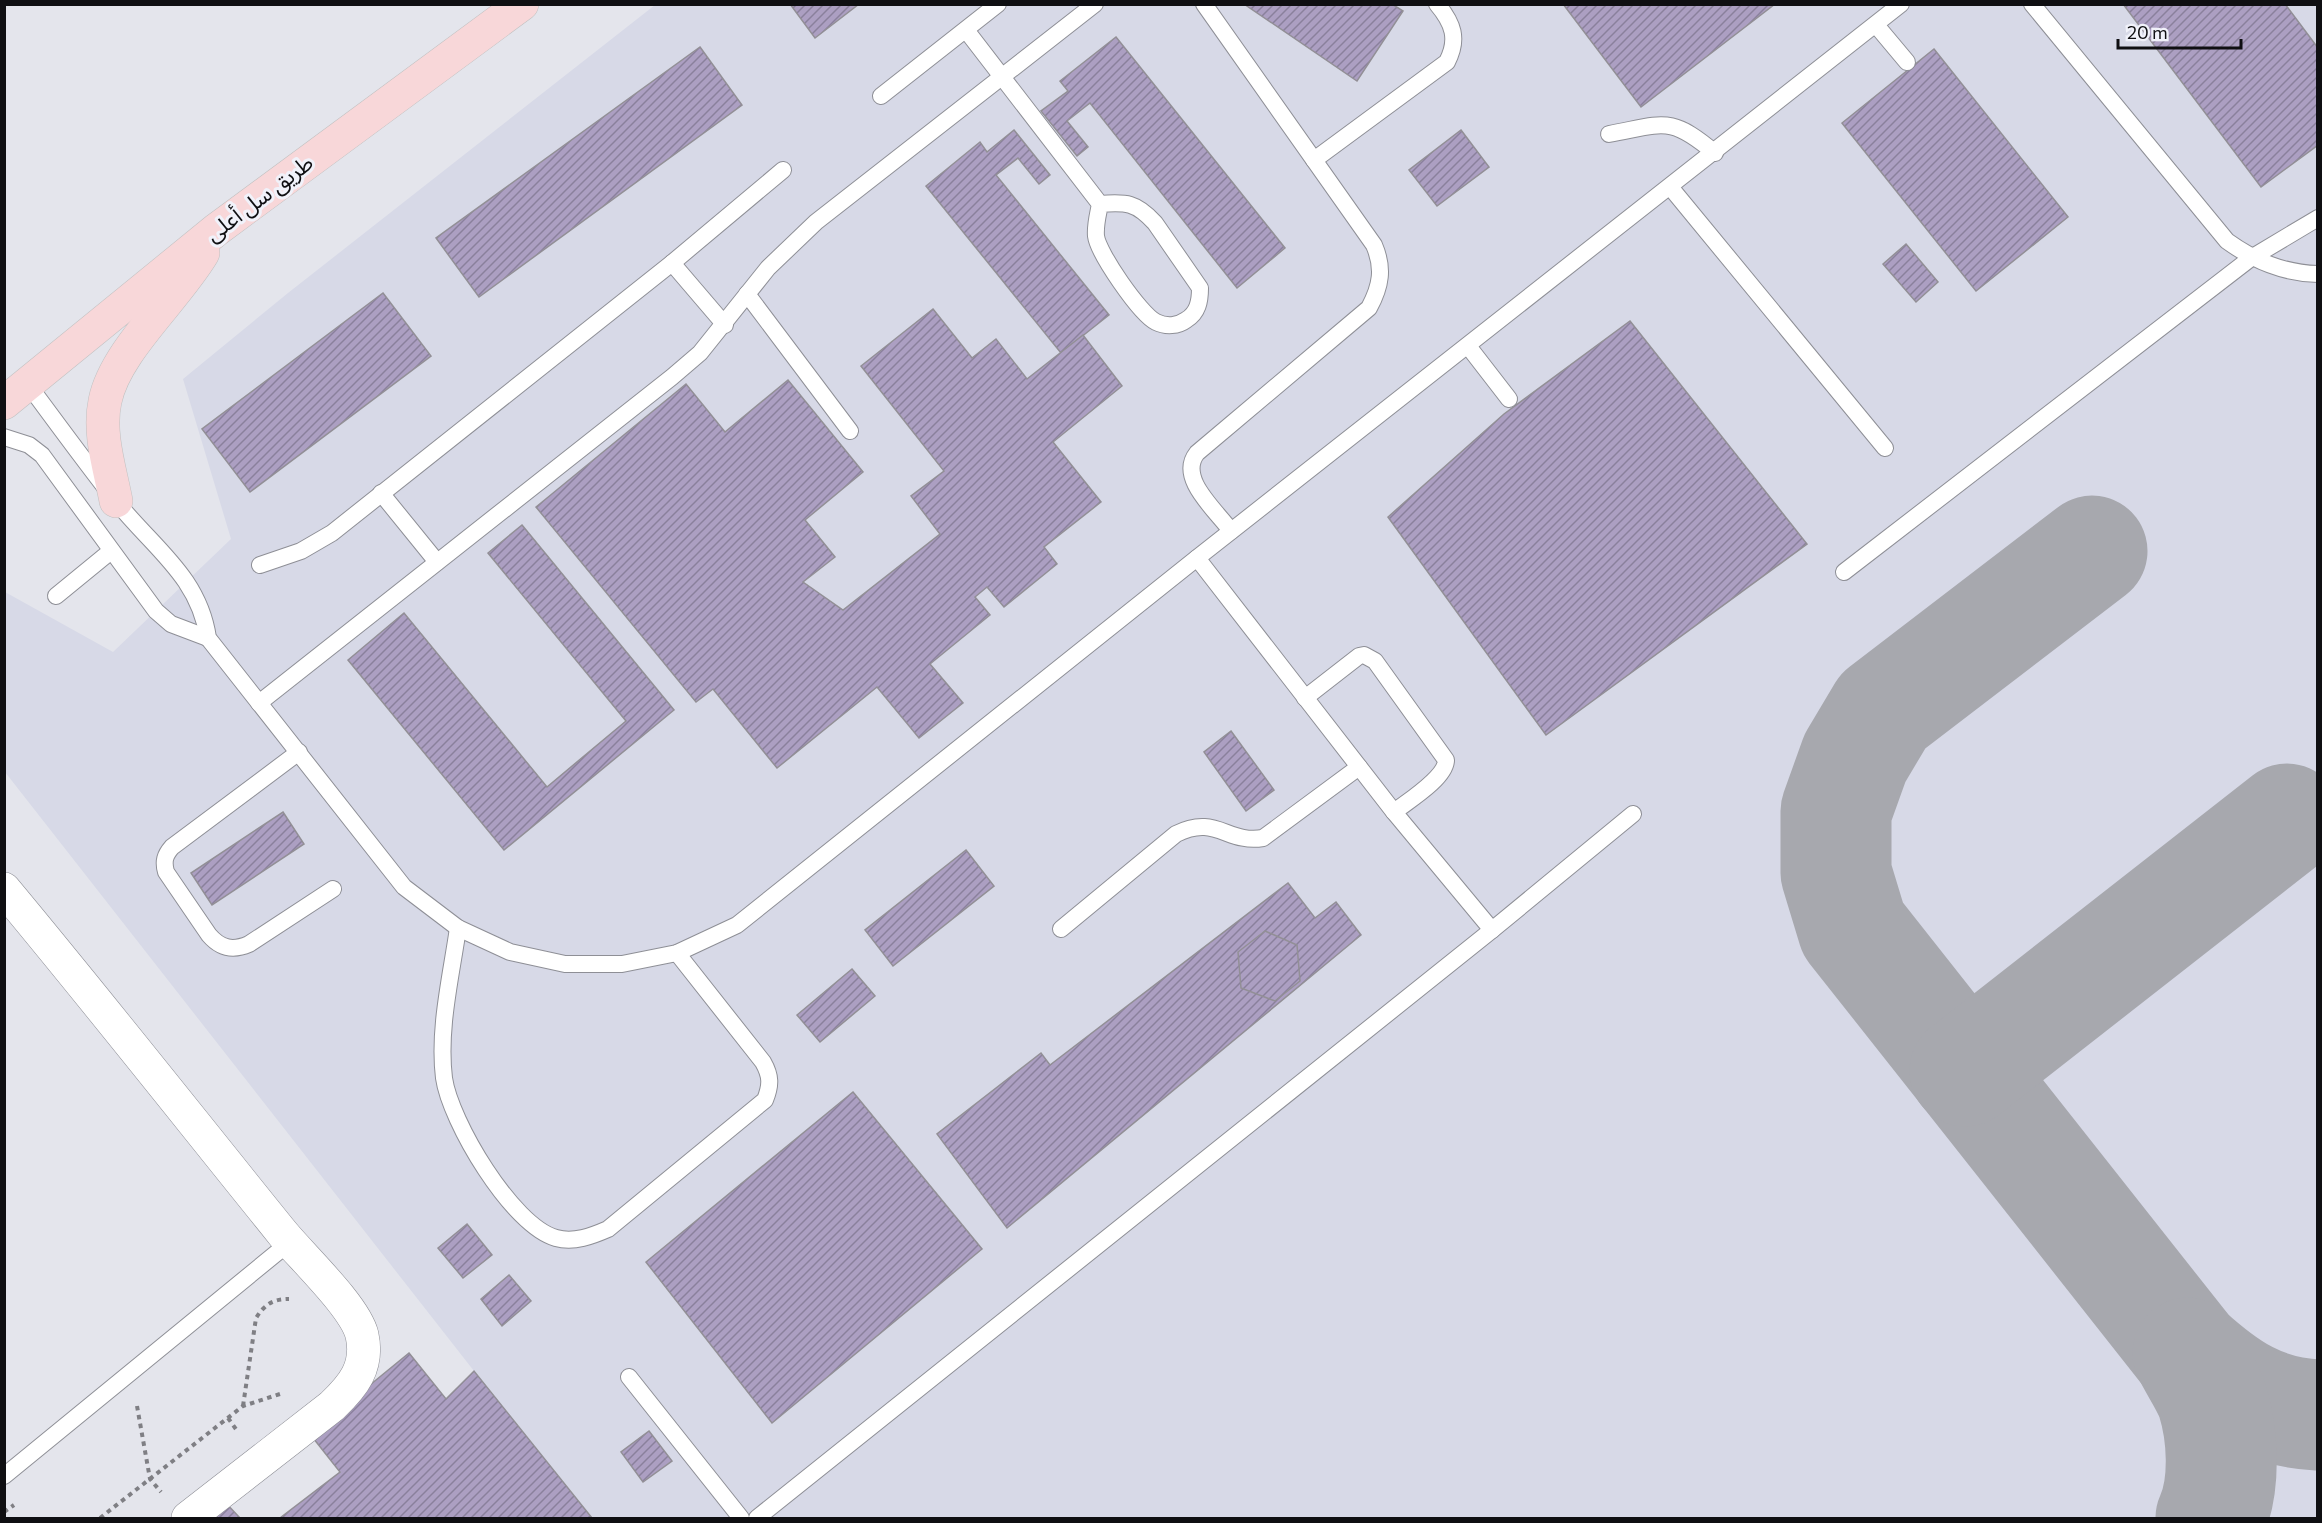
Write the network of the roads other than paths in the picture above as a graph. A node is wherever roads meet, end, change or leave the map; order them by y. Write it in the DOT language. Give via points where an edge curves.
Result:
graph roads {
  1 [pos="522,4"];
  2 [pos="998,4"];
  3 [pos="1095,4"];
  4 [pos="1204,4"];
  5 [pos="1437,4"];
  6 [pos="1901,4"];
  7 [pos="2032,4"];
  8 [pos="1876,25"];
  9 [pos="966,30"];
  10 [pos="1906,62"];
  11 [pos="1003,77"];
  12 [pos="881,96"];
  13 [pos="1609,134"];
  14 [pos="1716,153"];
  15 [pos="1314,160"];
  16 [pos="783,170"];
  17 [pos="1671,188"];
  18 [pos="1100,204"];
  19 [pos="2318,218"];
  20 [pos="216,230"];
  21 [pos="2251,258"];
  22 [pos="672,263"];
  23 [pos="2318,274"];
  24 [pos="747,294"];
  25 [pos="725,325"];
  26 [pos="1468,346"];
  27 [pos="16,393"];
  28 [pos="1509,399"];
  29 [pos="850,431"];
  30 [pos="4,437"];
  31 [pos="1885,448"];
  32 [pos="381,493"];
  33 [pos="116,501"];
  34 [pos="1232,531"];
  35 [pos="111,551"];
  36 [pos="1197,558"];
  37 [pos="437,562"];
  38 [pos="260,565"];
  39 [pos="1844,572"];
  40 [pos="56,596"];
  41 [pos="208,638"];
  42 [pos="1305,698"];
  43 [pos="259,703"];
  44 [pos="298,752"];
  45 [pos="1359,767"];
  46 [pos="1394,812"];
  47 [pos="1633,814"];
  48 [pos="333,889"];
  49 [pos="6,892"];
  50 [pos="458,928"];
  51 [pos="1061,929"];
  52 [pos="1492,930"];
  53 [pos="677,953"];
  54 [pos="290,1242"];
  55 [pos="629,1377"];
  56 [pos="4,1476"];
  57 [pos="188,1518"];
  58 [pos="741,1518"];
  59 [pos="757,1518"];
  1 -- 20 [label="main road, طريق سل أعلى"];
  2 -- 9 [label="lane"];
  3 -- 11 [label="lane"];
  4 -- 15 [label="lane"];
  5 -- 15 [label="lane" via="1452,26 1455,39 1447,62"];
  6 -- 8 [label="lane"];
  7 -- 21 [label="lane" via="2227,241"];
  8 -- 10 [label="lane"];
  8 -- 14 [label="lane"];
  9 -- 11 [label="lane"];
  9 -- 12 [label="lane"];
  11 -- 18 [label="lane"];
  11 -- 24 [label="lane" via="816,222"];
  13 -- 14 [label="lane" via="1668,125 1686,130"];
  14 -- 17 [label="lane"];
  15 -- 34 [label="lane" via="1374,245 1381,260 1381,277 1369,308 1358,319 1190,461 1189,473 1194,483"];
  16 -- 22 [label="lane"];
  17 -- 26 [label="lane"];
  17 -- 31 [label="lane"];
  18 -- 18 [label="lane" via="1096,225 1099,248 1146,315 1167,326 1188,319 1196,310 1200,288 1155,223 1125,202"];
  19 -- 21 [label="lane"];
  20 -- 27 [label="main road, طريق سل أعلى"];
  20 -- 33 [label="main road" via="187,280 111,381 103,423"];
  21 -- 23 [label="lane" via="2282,270"];
  21 -- 39 [label="lane"];
  22 -- 25 [label="lane"];
  22 -- 32 [label="lane"];
  24 -- 25 [label="lane"];
  24 -- 29 [label="lane"];
  25 -- 37 [label="lane" via="672,377"];
  26 -- 28 [label="lane"];
  26 -- 34 [label="lane"];
  27 -- 33 [label="lane"];
  30 -- 35 [label="lane" via="29,445 42,455"];
  32 -- 37 [label="lane"];
  32 -- 38 [label="lane" via="317,543"];
  33 -- 41 [label="lane" via="187,581 199,600"];
  34 -- 36 [label="lane"];
  35 -- 40 [label="lane"];
  35 -- 41 [label="lane" via="156,611 171,624"];
  36 -- 42 [label="lane"];
  36 -- 53 [label="lane" via="737,926"];
  37 -- 43 [label="lane"];
  41 -- 43 [label="lane"];
  42 -- 45 [label="lane"];
  42 -- 46 [label="lane" via="1359,656 1375,661 1446,760 1439,776"];
  43 -- 44 [label="lane"];
  44 -- 48 [label="lane" via="172,847 166,854 166,872 209,935 227,948 249,944"];
  44 -- 50 [label="lane" via="404,887"];
  45 -- 46 [label="lane"];
  45 -- 51 [label="lane" via="1263,838 1248,841 1206,826 1176,834"];
  46 -- 52 [label="lane"];
  47 -- 52 [label="lane"];
  49 -- 54 [label="street"];
  50 -- 53 [label="lane" via="510,952 565,964 622,964"];
  50 -- 53 [label="lane" via="443,1037 444,1079 456,1120 514,1207 532,1227 556,1239 584,1239 609,1229 765,1100 770,1074 763,1062"];
  52 -- 59 [label="lane"];
  54 -- 56 [label="lane"];
  54 -- 57 [label="street" via="348,1310 362,1335 363,1362 352,1387 332,1406"];
  55 -- 58 [label="lane"];
}
